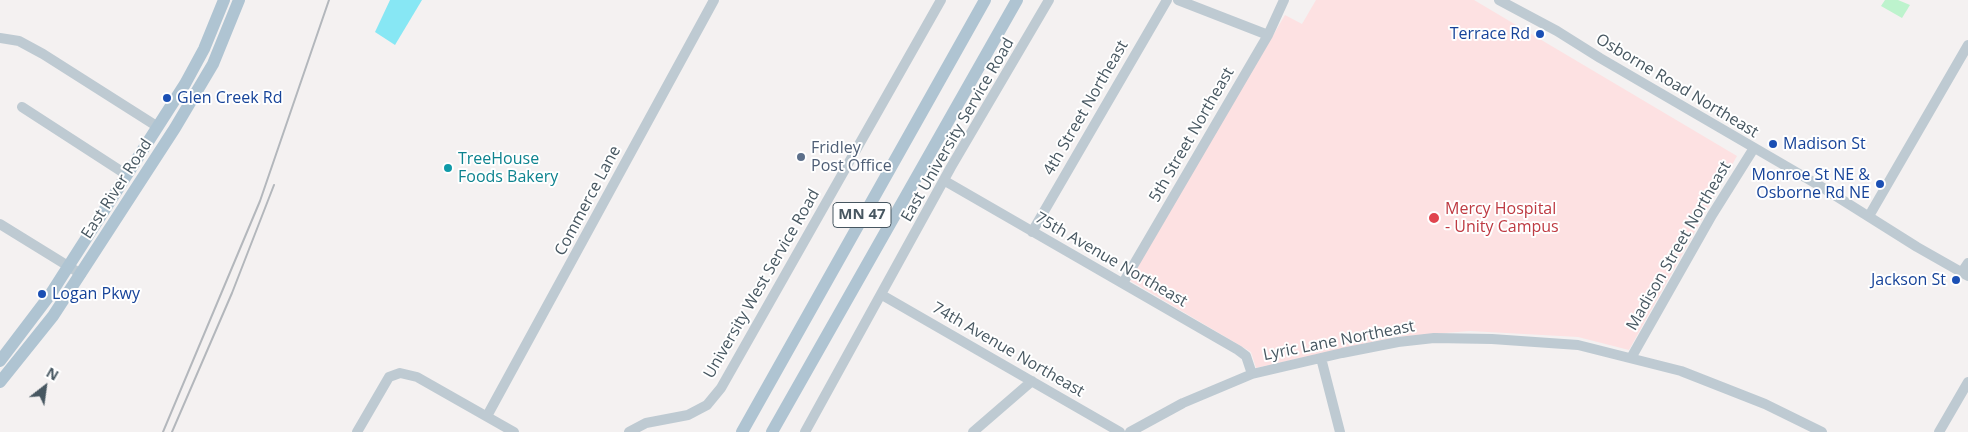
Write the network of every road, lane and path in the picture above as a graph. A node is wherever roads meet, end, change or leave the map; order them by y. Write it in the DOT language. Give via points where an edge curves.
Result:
graph roads {
  1 [pos="224,0"];
  2 [pos="239,0"];
  3 [pos="714,0"];
  4 [pos="941,0"];
  5 [pos="985,0"];
  6 [pos="1016,0"];
  7 [pos="1049,0"];
  8 [pos="1167,0"];
  9 [pos="1178,0"];
  10 [pos="1284,0"];
  11 [pos="1499,0"];
  12 [pos="1268,35"];
  13 [pos="0,38"];
  14 [pos="1968,45"];
  15 [pos="46,55"];
  16 [pos="22,107"];
  17 [pos="158,127"];
  18 [pos="1754,148"];
  19 [pos="127,175"];
  20 [pos="945,181"];
  21 [pos="1869,216"];
  22 [pos="0,224"];
  23 [pos="1032,232"];
  24 [pos="68,266"];
  25 [pos="1966,270"];
  26 [pos="81,274"];
  27 [pos="1123,283"];
  28 [pos="882,294"];
  29 [pos="1321,358"];
  30 [pos="1632,358"];
  31 [pos="0,361"];
  32 [pos="1252,374"];
  33 [pos="0,382"];
  34 [pos="1032,382"];
  35 [pos="1968,382"];
  36 [pos="487,416"];
  37 [pos="357,432"];
  38 [pos="514,432"];
  39 [pos="630,432"];
  40 [pos="742,432"];
  41 [pos="772,432"];
  42 [pos="805,432"];
  43 [pos="973,432"];
  44 [pos="1120,432"];
  45 [pos="1130,432"];
  46 [pos="1340,432"];
  47 [pos="1822,432"];
  48 [pos="1939,432"];
  1 -- 17 [label="main road, East River Road" via="195,68"];
  2 -- 26 [label="main road, East River Road" via="204,80"];
  3 -- 36 [label="street, Commerce Lane"];
  4 -- 39 [label="street, University West Service Road" via="721,388 707,405 688,415 646,423"];
  5 -- 40 [label="main road, MN 47"];
  6 -- 41 [label="main road, MN 47"];
  7 -- 20 [label="street, East University Service Road"];
  8 -- 23 [label="street, 4th Street Northeast"];
  9 -- 12 [label="street"];
  10 -- 12 [label="street, 5th Street Northeast"];
  11 -- 18 [label="street, Osborne Road Northeast"];
  12 -- 27 [label="street, 5th Street Northeast"];
  13 -- 17 [label="street" via="19,41 43,54"];
  14 -- 21 [label="street"];
  15 -- 17 [label="street"];
  16 -- 19 [label="street"];
  17 -- 19 [label="main road, East River Road"];
  18 -- 21 [label="street, Osborne Road Northeast"];
  18 -- 30 [label="street, Madison Street Northeast" via="1712,214"];
  19 -- 24 [label="main road, East River Road"];
  20 -- 23 [label="street, 75th Avenue Northeast"];
  20 -- 28 [label="street, East University Service Road"];
  21 -- 25 [label="street, Osborne Road Northeast"];
  22 -- 24 [label="street"];
  23 -- 27 [label="street, 75th Avenue Northeast"];
  24 -- 26 [label="street"];
  24 -- 31 [label="main road, East River Road" via="32,321"];
  26 -- 33 [label="main road, East River Road" via="36,339"];
  27 -- 32 [label="street, 75th Avenue Northeast" via="1238,350 1249,361"];
  28 -- 34 [label="street, 74th Avenue Northeast"];
  28 -- 42 [label="street, East University Service Road"];
  29 -- 30 [label="street, Lyric Lane Northeast" via="1434,338 1578,345"];
  29 -- 32 [label="street, Lyric Lane Northeast"];
  29 -- 46 [label="street"];
  30 -- 47 [label="street, Lyric Lane Northeast" via="1681,371 1765,404"];
  32 -- 45 [label="street, Lyric Lane Northeast" via="1184,403"];
  34 -- 43 [label="street"];
  34 -- 44 [label="street, 74th Avenue Northeast"];
  35 -- 48 [label="street"];
  36 -- 37 [label="street" via="417,377 400,373 390,377"];
  36 -- 38 [label="street"];
}
